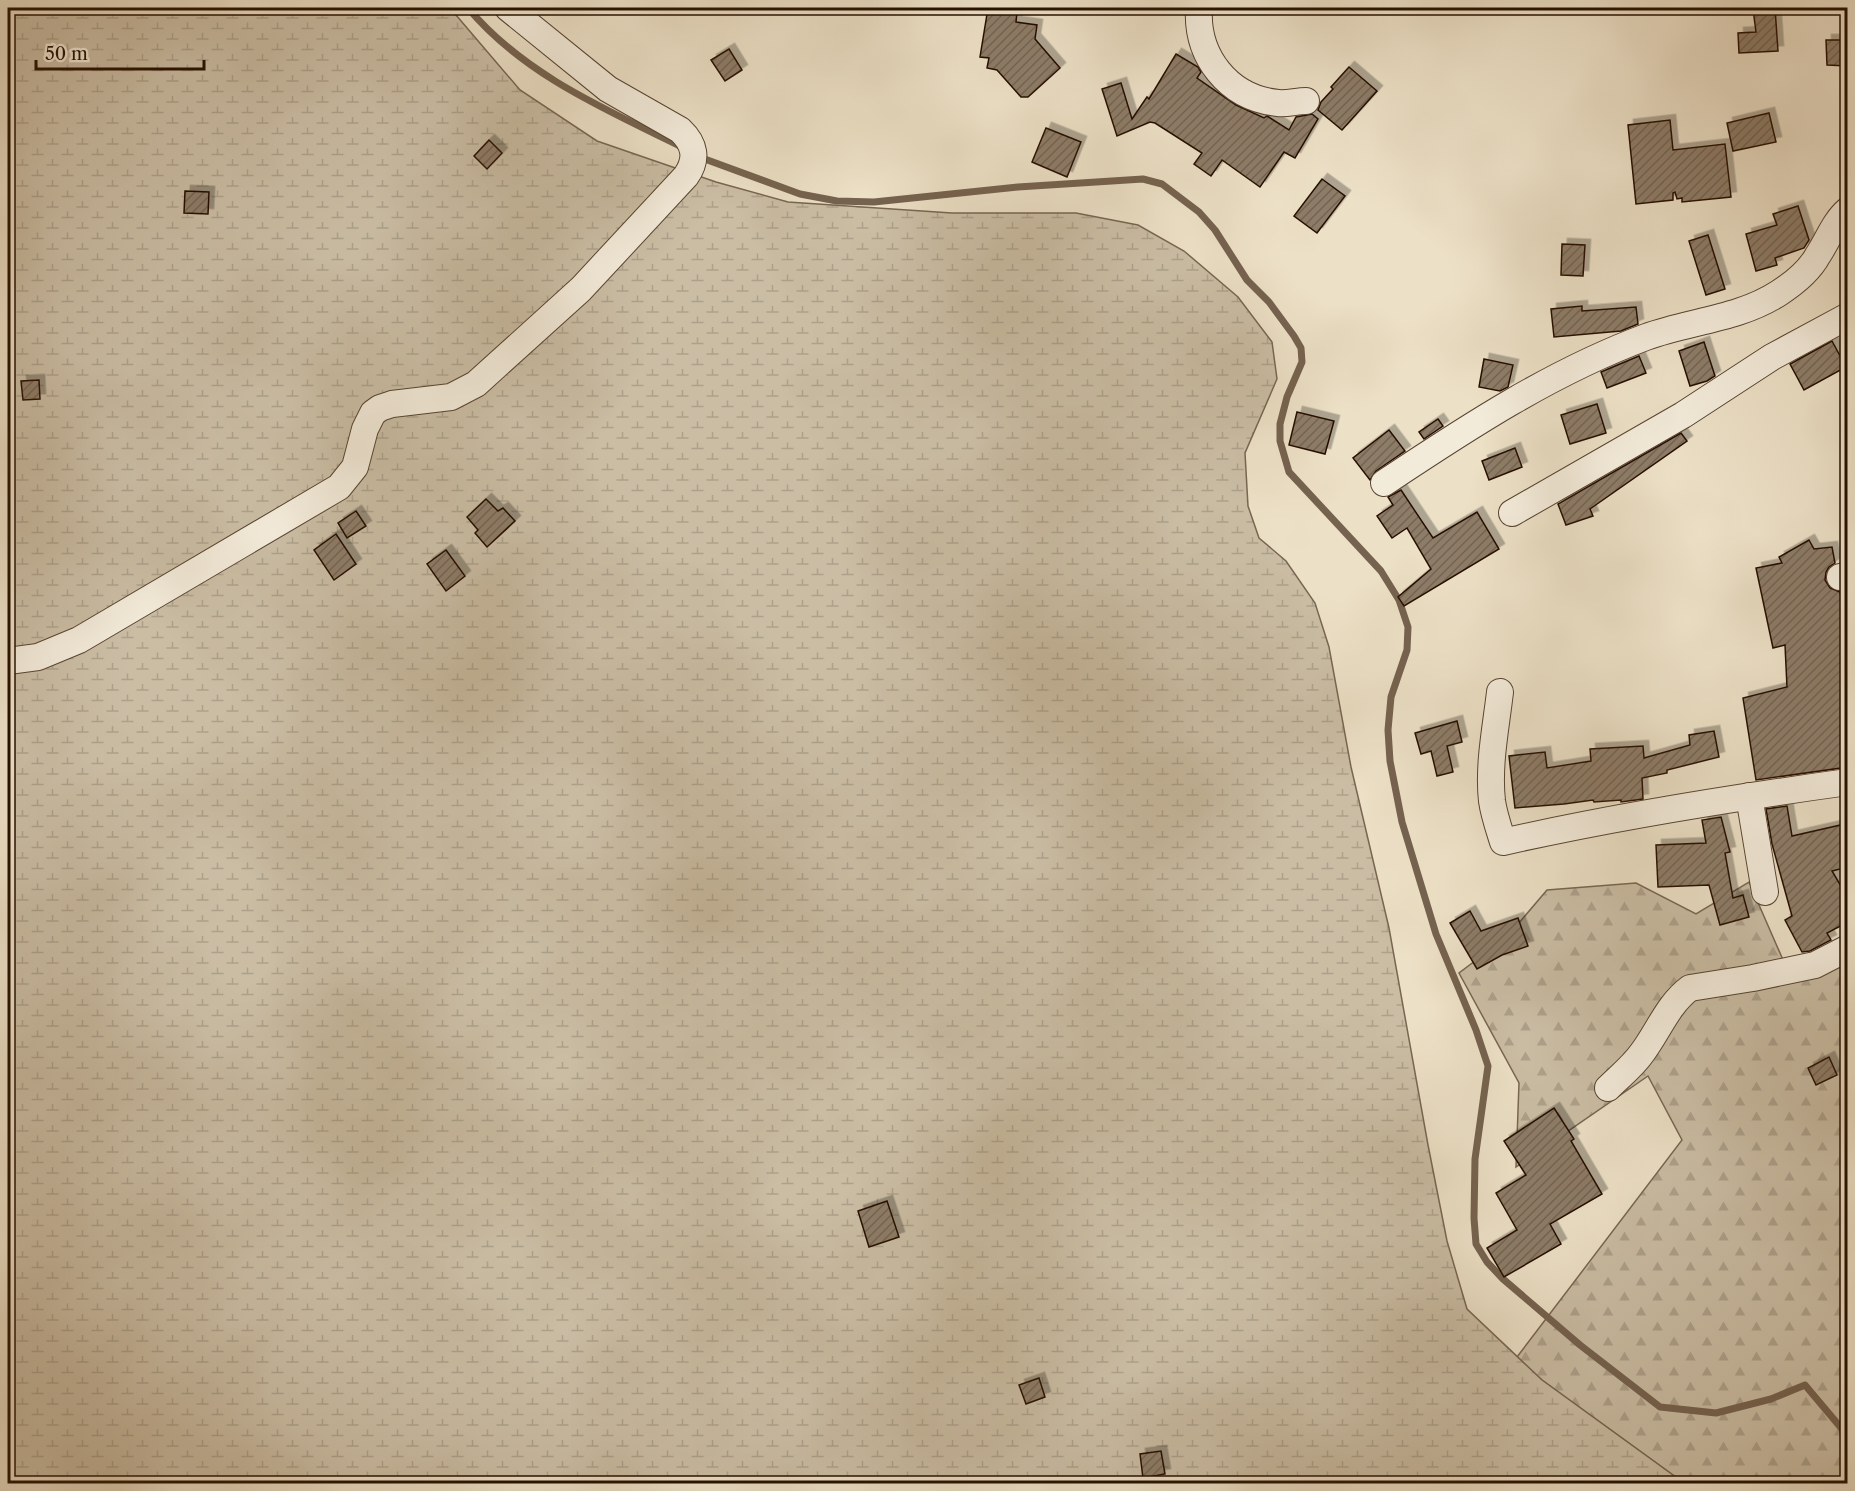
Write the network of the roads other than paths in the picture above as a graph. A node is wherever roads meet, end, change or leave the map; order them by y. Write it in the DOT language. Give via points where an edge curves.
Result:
graph roads {
  1 [pos="508,8"];
  2 [pos="1199,8"];
  3 [pos="1306,101"];
  4 [pos="1848,210"];
  5 [pos="1848,316"];
  6 [pos="1384,483"];
  7 [pos="1512,513"];
  8 [pos="8,661"];
  9 [pos="1500,692"];
  10 [pos="1848,782"];
  11 [pos="1749,796"];
  12 [pos="1765,892"];
  13 [pos="1848,948"];
  14 [pos="1608,1088"];
  1 -- 8 [label="street" via="608,89 680,130 694,152 694,162 686,176 581,289 476,384 451,397 392,404 374,413 364,429 355,467 339,487 79,640 38,657"];
  2 -- 3 [label="street" via="1202,41 1224,80 1248,95 1278,103"];
  4 -- 6 [label="street" via="1836,223 1817,258 1766,301 1646,337 1530,390"];
  5 -- 7 [label="street" via="1772,357 1683,416"];
  9 -- 11 [label="street" via="1492,754 1492,801 1503,842"];
  10 -- 11 [label="street"];
  11 -- 12 [label="street"];
  13 -- 14 [label="street" via="1815,965 1690,988 1642,1054"];
}
